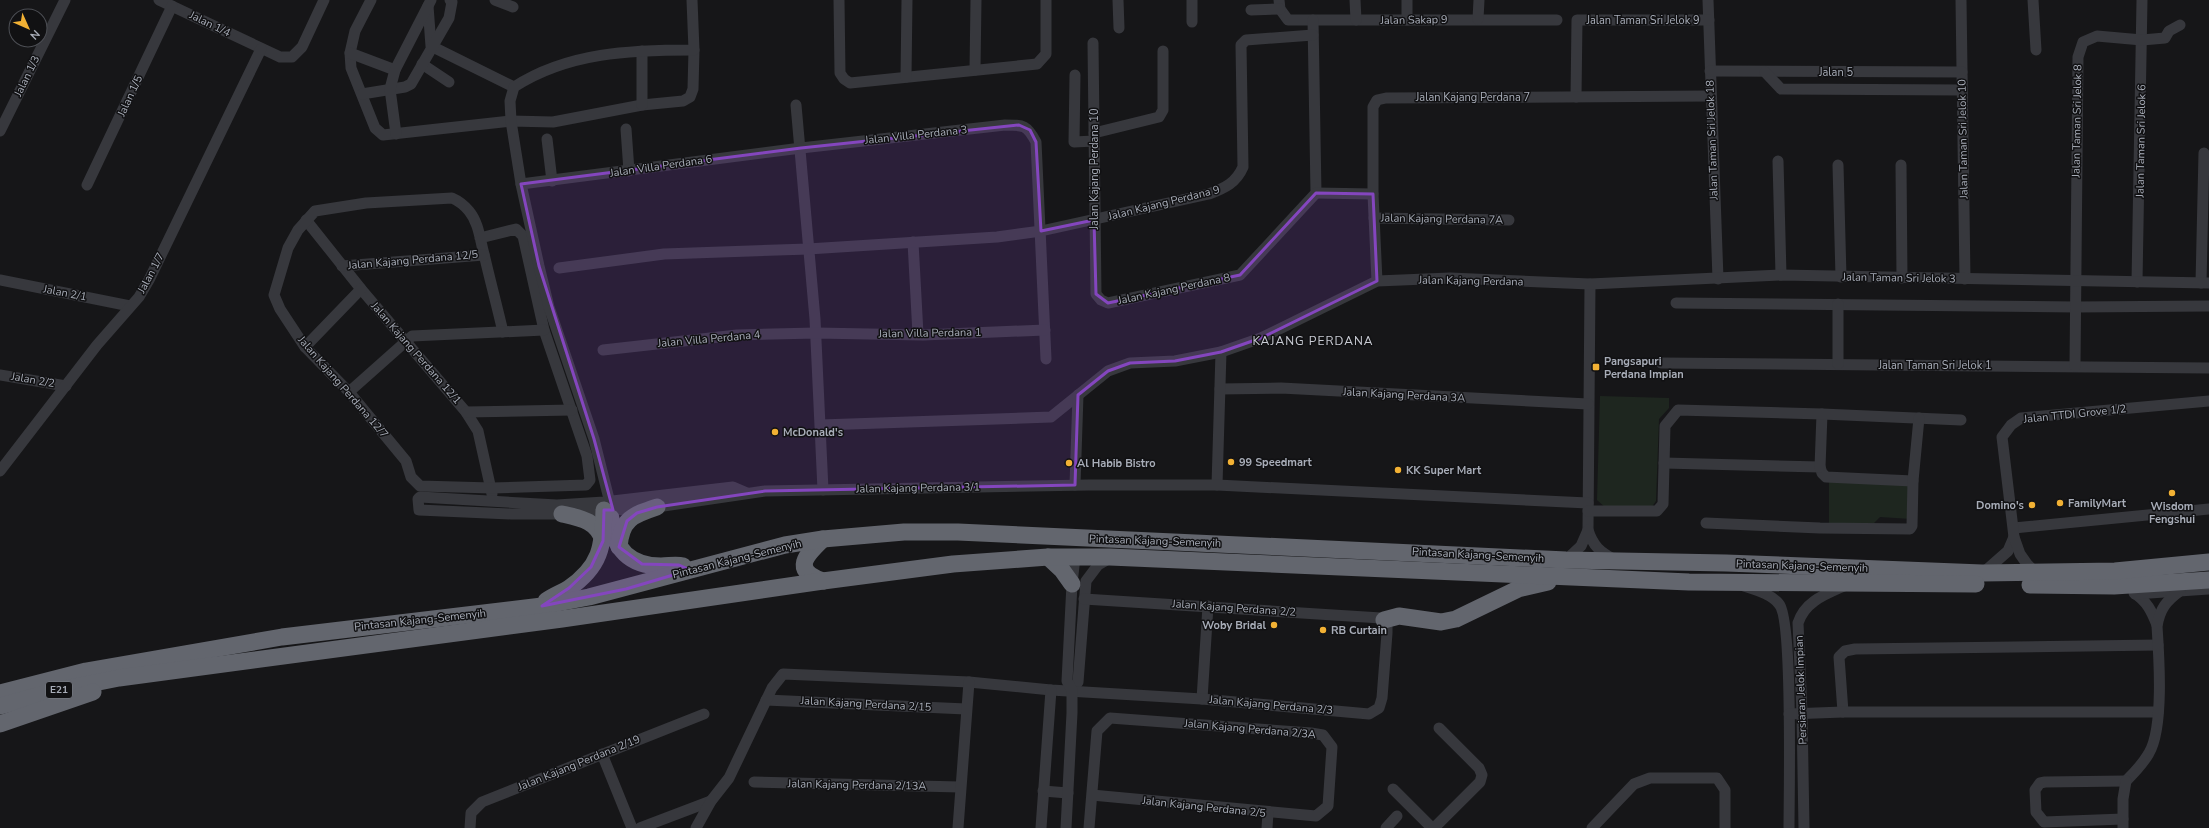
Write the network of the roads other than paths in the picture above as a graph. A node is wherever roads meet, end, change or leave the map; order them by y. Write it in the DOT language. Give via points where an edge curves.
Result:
graph roads {
  1 [pos="65,0"];
  2 [pos="159,0"];
  3 [pos="324,0"];
  4 [pos="371,0"];
  5 [pos="450,0"];
  6 [pos="495,0"];
  7 [pos="692,0"];
  8 [pos="839,0"];
  9 [pos="907,0"];
  10 [pos="976,0"];
  11 [pos="1046,0"];
  12 [pos="1118,0"];
  13 [pos="1192,0"];
  14 [pos="1355,0"];
  15 [pos="1407,0"];
  16 [pos="1479,0"];
  17 [pos="1708,0"];
  18 [pos="1961,0"];
  19 [pos="2033,0"];
  20 [pos="2142,0"];
  21 [pos="429,3"];
  22 [pos="1279,5"];
  23 [pos="172,6"];
  24 [pos="513,7"];
  25 [pos="1251,10"];
  26 [pos="1478,19"];
  27 [pos="1313,20"];
  28 [pos="1356,20"];
  29 [pos="1407,20"];
  30 [pos="1557,20"];
  31 [pos="1709,20"];
  32 [pos="1192,22"];
  33 [pos="2180,25"];
  34 [pos="1119,28"];
  35 [pos="1313,35"];
  36 [pos="2142,40"];
  37 [pos="1093,43"];
  38 [pos="431,46"];
  39 [pos="261,49"];
  40 [pos="694,50"];
  41 [pos="2036,50"];
  42 [pos="642,51"];
  43 [pos="1163,51"];
  44 [pos="350,53"];
  45 [pos="422,64"];
  46 [pos="395,70"];
  47 [pos="975,70"];
  48 [pos="1710,71"];
  49 [pos="1765,72"];
  50 [pos="1962,72"];
  51 [pos="1075,75"];
  52 [pos="906,77"];
  53 [pos="449,82"];
  54 [pos="514,88"];
  55 [pos="390,89"];
  56 [pos="1962,90"];
  57 [pos="362,94"];
  58 [pos="1710,96"];
  59 [pos="1576,97"];
  60 [pos="642,105"];
  61 [pos="796,105"];
  62 [pos="511,121"];
  63 [pos="626,129"];
  64 [pos="0,131"];
  65 [pos="396,134"];
  66 [pos="1094,137"];
  67 [pos="547,139"];
  68 [pos="800,148"];
  69 [pos="2204,153"];
  70 [pos="1778,161"];
  71 [pos="1838,165"];
  72 [pos="1901,165"];
  73 [pos="629,171"];
  74 [pos="552,181"];
  75 [pos="521,184"];
  76 [pos="87,185"];
  77 [pos="1316,193"];
  78 [pos="1373,194"];
  79 [pos="1374,218"];
  80 [pos="306,220"];
  81 [pos="1094,220"];
  82 [pos="1509,220"];
  83 [pos="1041,231"];
  84 [pos="480,238"];
  85 [pos="913,242"];
  86 [pos="808,250"];
  87 [pos="484,255"];
  88 [pos="342,266"];
  89 [pos="559,268"];
  90 [pos="1781,276"];
  91 [pos="1841,277"];
  92 [pos="1902,278"];
  93 [pos="1718,279"];
  94 [pos="1965,279"];
  95 [pos="0,280"];
  96 [pos="2075,280"];
  97 [pos="1377,281"];
  98 [pos="2137,282"];
  99 [pos="2205,283"];
  100 [pos="1590,284"];
  101 [pos="361,289"];
  102 [pos="1096,294"];
  103 [pos="1676,303"];
  104 [pos="1838,304"];
  105 [pos="130,306"];
  106 [pos="2209,306"];
  107 [pos="2076,307"];
  108 [pos="544,330"];
  109 [pos="1045,330"];
  110 [pos="503,332"];
  111 [pos="816,333"];
  112 [pos="918,334"];
  113 [pos="406,341"];
  114 [pos="305,347"];
  115 [pos="603,350"];
  116 [pos="1221,352"];
  117 [pos="1046,360"];
  118 [pos="1661,363"];
  119 [pos="1838,364"];
  120 [pos="2075,366"];
  121 [pos="2209,368"];
  122 [pos="0,374"];
  123 [pos="66,386"];
  124 [pos="1220,389"];
  125 [pos="349,392"];
  126 [pos="1078,395"];
  127 [pos="2209,401"];
  128 [pos="1588,404"];
  129 [pos="572,410"];
  130 [pos="466,412"];
  131 [pos="1822,414"];
  132 [pos="1919,418"];
  133 [pos="1961,420"];
  134 [pos="821,425"];
  135 [pos="1664,463"];
  136 [pos="1820,467"];
  137 [pos="0,471"];
  138 [pos="1913,481"];
  139 [pos="1075,485"];
  140 [pos="1217,485"];
  141 [pos="492,488"];
  142 [pos="823,490"];
  143 [pos="747,493"];
  144 [pos="492,502"];
  145 [pos="607,506"];
  146 [pos="657,507"];
  147 [pos="1588,507"];
  148 [pos="2209,509"];
  149 [pos="475,512"];
  150 [pos="511,514"];
  151 [pos="562,514"];
  152 [pos="1706,523"];
  153 [pos="1588,530"];
  154 [pos="2014,532"];
  155 [pos="823,538"];
  156 [pos="611,544"];
  157 [pos="1075,556"];
  158 [pos="1048,557"];
  159 [pos="1110,557"];
  160 [pos="1566,560"];
  161 [pos="1616,561"];
  162 [pos="2209,562"];
  163 [pos="690,570"];
  164 [pos="1982,573"];
  165 [pos="2037,574"];
  166 [pos="1563,577"];
  167 [pos="2209,580"];
  168 [pos="823,581"];
  169 [pos="1852,583"];
  170 [pos="1072,584"];
  171 [pos="1739,584"];
  172 [pos="2114,586"];
  173 [pos="2209,589"];
  174 [pos="2180,590"];
  175 [pos="2136,594"];
  176 [pos="1084,599"];
  177 [pos="542,606"];
  178 [pos="1208,606"];
  179 [pos="1384,620"];
  180 [pos="2157,626"];
  181 [pos="2158,645"];
  182 [pos="116,672"];
  183 [pos="0,681"];
  184 [pos="969,682"];
  185 [pos="1051,690"];
  186 [pos="1072,690"];
  187 [pos="0,693"];
  188 [pos="1202,699"];
  189 [pos="766,700"];
  190 [pos="0,706"];
  191 [pos="966,709"];
  192 [pos="1843,712"];
  193 [pos="2158,712"];
  194 [pos="1802,713"];
  195 [pos="704,714"];
  196 [pos="1789,714"];
  197 [pos="0,724"];
  198 [pos="1439,728"];
  199 [pos="602,754"];
  200 [pos="2126,781"];
  201 [pos="754,782"];
  202 [pos="960,787"];
  203 [pos="1393,789"];
  204 [pos="1043,791"];
  205 [pos="1068,793"];
  206 [pos="1092,795"];
  207 [pos="711,801"];
  208 [pos="1268,813"];
  209 [pos="1316,816"];
  210 [pos="1397,816"];
  211 [pos="2123,823"];
  212 [pos="470,828"];
  213 [pos="632,828"];
  214 [pos="640,828"];
  215 [pos="696,828"];
  216 [pos="958,828"];
  217 [pos="1041,828"];
  218 [pos="1066,828"];
  219 [pos="1089,828"];
  220 [pos="1266,828"];
  221 [pos="1386,828"];
  222 [pos="1433,828"];
  223 [pos="1592,828"];
  224 [pos="1726,828"];
  225 [pos="1789,828"];
  226 [pos="1804,828"];
  1 -- 64 [label="street, Jalan 1/3"];
  2 -- 23 [label="street, Jalan 1/4"];
  3 -- 39 [label="street, Jalan 1/4" via="302,47 292,56 280,57"];
  4 -- 44 [label="street" via="355,31"];
  5 -- 38 [label="street" via="452,2 449,18"];
  6 -- 24 [label="street"];
  7 -- 40 [label="street"];
  8 -- 52 [label="street" via="840,73 844,79 850,83"];
  9 -- 52 [label="street"];
  10 -- 47 [label="street"];
  11 -- 47 [label="street" via="1046,54 1037,64"];
  12 -- 34 [label="street"];
  13 -- 32 [label="street"];
  14 -- 28 [label="street"];
  15 -- 29 [label="street"];
  16 -- 26 [label="street"];
  17 -- 31 [label="street, Jalan Taman Sri Jelok 18"];
  18 -- 50 [label="street, Jalan Taman Sri Jelok 10"];
  19 -- 41 [label="street"];
  20 -- 36 [label="street, Jalan Taman Sri Jelok 6"];
  21 -- 38 [label="street"];
  21 -- 46 [label="street"];
  22 -- 25 [label="street"];
  22 -- 27 [label="street, Jalan Sakap 9" via="1288,20"];
  23 -- 39 [label="street, Jalan 1/4"];
  23 -- 76 [label="street, Jalan 1/5"];
  26 -- 29 [label="street, Jalan Sakap 9"];
  26 -- 30 [label="street, Jalan Sakap 9"];
  27 -- 28 [label="street, Jalan Sakap 9"];
  27 -- 35 [label="street"];
  28 -- 29 [label="street, Jalan Sakap 9"];
  31 -- 48 [label="street, Jalan Taman Sri Jelok 18"];
  31 -- 59 [label="street, Jalan Taman Sri Jelok 9" via="1577,20"];
  33 -- 36 [label="street, Jalan Taman Sri Jelok 8" via="2169,31 2165,38"];
  35 -- 77 [label="street"];
  35 -- 81 [label="street, Jalan Kajang Perdana 9" via="1246,40 1241,44 1243,167 1239,176 1228,187 1209,194"];
  36 -- 96 [label="street, Jalan Taman Sri Jelok 8" via="2097,36 2083,42 2078,57"];
  36 -- 98 [label="street, Jalan Taman Sri Jelok 6"];
  37 -- 66 [label="street, Jalan Kajang Perdana 10"];
  38 -- 45 [label="street"];
  38 -- 54 [label="street"];
  39 -- 105 [label="street, Jalan 1/7" via="149,280"];
  40 -- 42 [label="street"];
  40 -- 60 [label="street" via="693,89 690,97 683,101"];
  42 -- 54 [label="street" via="589,56 564,63 533,75"];
  42 -- 60 [label="street"];
  43 -- 66 [label="street" via="1163,110 1159,117"];
  44 -- 46 [label="street"];
  44 -- 57 [label="street" via="351,68"];
  45 -- 53 [label="street"];
  45 -- 55 [label="street" via="411,84"];
  46 -- 55 [label="street"];
  47 -- 52 [label="street"];
  48 -- 49 [label="street, Jalan 5"];
  48 -- 58 [label="street, Jalan Taman Sri Jelok 18"];
  49 -- 50 [label="street, Jalan 5"];
  49 -- 56 [label="street" via="1781,89"];
  50 -- 56 [label="street, Jalan Taman Sri Jelok 10"];
  51 -- 66 [label="street" via="1074,142"];
  54 -- 62 [label="street" via="510,101"];
  55 -- 57 [label="street"];
  55 -- 65 [label="street"];
  56 -- 94 [label="street, Jalan Taman Sri Jelok 10"];
  57 -- 65 [label="street" via="378,132 383,136"];
  58 -- 59 [label="street, Jalan Kajang Perdana 7"];
  58 -- 93 [label="street, Jalan Taman Sri Jelok 18"];
  59 -- 78 [label="street, Jalan Kajang Perdana 7" via="1377,100 1373,107"];
  60 -- 62 [label="street" via="553,122"];
  61 -- 68 [label="street"];
  62 -- 65 [label="street"];
  62 -- 75 [label="street"];
  63 -- 73 [label="street"];
  66 -- 81 [label="street, Jalan Kajang Perdana 10"];
  67 -- 74 [label="street"];
  68 -- 73 [label="street, Jalan Villa Perdana 6"];
  68 -- 83 [label="street, Jalan Villa Perdana 3" via="1019,125 1030,130 1036,142"];
  68 -- 86 [label="street"];
  69 -- 99 [label="street"];
  70 -- 90 [label="street"];
  71 -- 91 [label="street"];
  72 -- 92 [label="street"];
  73 -- 74 [label="street, Jalan Villa Perdana 6"];
  74 -- 75 [label="street, Jalan Villa Perdana 6"];
  75 -- 145 [label="street" via="549,307 594,439 606,488"];
  77 -- 78 [label="street"];
  77 -- 102 [label="street, Jalan Kajang Perdana 8" via="1240,275 1108,303"];
  78 -- 79 [label="street"];
  79 -- 82 [label="street, Jalan Kajang Perdana 7A"];
  79 -- 97 [label="street"];
  80 -- 84 [label="street" via="314,211 366,203 452,198 470,211"];
  80 -- 88 [label="street, Jalan Kajang Perdana 12/1"];
  80 -- 114 [label="street, Jalan Kajang Perdana 12/7" via="288,248 274,295 280,309"];
  81 -- 83 [label="street"];
  81 -- 102 [label="street, Jalan Kajang Perdana 10"];
  83 -- 85 [label="street"];
  83 -- 109 [label="street"];
  84 -- 87 [label="street"];
  84 -- 108 [label="street" via="516,229 523,236"];
  85 -- 86 [label="street"];
  85 -- 112 [label="street"];
  86 -- 89 [label="street" via="664,254"];
  86 -- 111 [label="street"];
  87 -- 88 [label="street, Jalan Kajang Perdana 12/5"];
  87 -- 110 [label="street"];
  88 -- 101 [label="street, Jalan Kajang Perdana 12/1"];
  90 -- 91 [label="street, Jalan Taman Sri Jelok 3"];
  90 -- 93 [label="street, Jalan Taman Sri Jelok 3"];
  91 -- 92 [label="street, Jalan Taman Sri Jelok 3"];
  92 -- 94 [label="street, Jalan Taman Sri Jelok 3"];
  93 -- 100 [label="street, Jalan Taman Sri Jelok 3"];
  94 -- 96 [label="street, Jalan Taman Sri Jelok 3"];
  95 -- 105 [label="street, Jalan 2/1"];
  96 -- 98 [label="street, Jalan Taman Sri Jelok 3"];
  96 -- 107 [label="street, Jalan Taman Sri Jelok 8"];
  97 -- 100 [label="street, Jalan Kajang Perdana" via="1450,278"];
  97 -- 116 [label="street, Jalan Kajang Perdana" via="1261,338"];
  98 -- 99 [label="street, Jalan Taman Sri Jelok 3"];
  100 -- 128 [label="street"];
  101 -- 113 [label="street, Jalan Kajang Perdana 12/1"];
  101 -- 114 [label="street"];
  103 -- 104 [label="street"];
  104 -- 107 [label="street"];
  104 -- 119 [label="street"];
  105 -- 123 [label="street, Jalan 1/7"];
  106 -- 107 [label="street"];
  107 -- 120 [label="street, Jalan Taman Sri Jelok 8"];
  108 -- 110 [label="street"];
  108 -- 129 [label="street"];
  109 -- 112 [label="street, Jalan Villa Perdana 1"];
  109 -- 117 [label="street"];
  110 -- 113 [label="street" via="412,336"];
  111 -- 112 [label="street, Jalan Villa Perdana 1"];
  111 -- 115 [label="street, Jalan Villa Perdana 4" via="737,335"];
  111 -- 134 [label="street"];
  113 -- 125 [label="street"];
  113 -- 130 [label="street, Jalan Kajang Perdana 12/1"];
  114 -- 125 [label="street, Jalan Kajang Perdana 12/7"];
  116 -- 124 [label="street"];
  116 -- 126 [label="street, Jalan Kajang Perdana" via="1175,361 1130,363 1108,371"];
  118 -- 119 [label="street, Jalan Taman Sri Jelok 1"];
  119 -- 120 [label="street, Jalan Taman Sri Jelok 1"];
  120 -- 121 [label="street, Jalan Taman Sri Jelok 1"];
  122 -- 123 [label="street, Jalan 2/2"];
  123 -- 137 [label="street, Jalan 1/7"];
  124 -- 128 [label="street, Jalan Kajang Perdana 3A" via="1281,388"];
  124 -- 140 [label="street"];
  125 -- 141 [label="street, Jalan Kajang Perdana 12/7" via="406,461 411,477 420,486"];
  126 -- 134 [label="street, Jalan Kajang Perdana" via="1051,418"];
  126 -- 139 [label="street"];
  127 -- 154 [label="street, Jalan TTDI Grove 1/2" via="2021,418 2011,425 2002,437"];
  128 -- 147 [label="street"];
  129 -- 130 [label="street"];
  129 -- 141 [label="street, Jalan Kajang Perdana 12/7" via="587,456 590,480 586,485"];
  130 -- 141 [label="street, Jalan Kajang Perdana 12/1" via="478,431"];
  131 -- 132 [label="street"];
  131 -- 135 [label="street" via="1678,410 1664,426"];
  131 -- 136 [label="street"];
  132 -- 133 [label="street"];
  132 -- 138 [label="street"];
  134 -- 142 [label="street"];
  135 -- 136 [label="street"];
  135 -- 147 [label="street, Jalan Kajang Perdana 3/1" via="1663,504 1658,511"];
  136 -- 138 [label="street" via="1826,477"];
  138 -- 152 [label="street" via="1910,529"];
  139 -- 140 [label="street, Jalan Kajang Perdana 3/1"];
  139 -- 142 [label="street, Jalan Kajang Perdana 3/1"];
  140 -- 147 [label="street, Jalan Kajang Perdana 3/1"];
  141 -- 144 [label="street, Jalan Kajang Perdana 12/1"];
  142 -- 143 [label="street, Jalan Kajang Perdana 3/1"];
  143 -- 145 [label="street" via="733,487"];
  143 -- 146 [label="street, Jalan Kajang Perdana 3/1"];
  144 -- 145 [label="street"];
  144 -- 149 [label="street" via="486,509"];
  144 -- 149 [label="street" via="418,499 419,510"];
  144 -- 150 [label="street" via="501,512"];
  145 -- 146 [label="street, Jalan Kajang Perdana 3/1"];
  145 -- 151 [label="street"];
  145 -- 156 [label="highway"];
  146 -- 156 [label="highway" via="637,513"];
  147 -- 153 [label="street"];
  148 -- 154 [label="street"];
  149 -- 150 [label="street"];
  150 -- 151 [label="street"];
  151 -- 156 [label="highway" via="591,522"];
  153 -- 160 [label="street" via="1581,546"];
  153 -- 161 [label="street" via="1597,548"];
  154 -- 164 [label="street" via="2008,551"];
  154 -- 165 [label="street" via="2020,554"];
  155 -- 160 [label="highway, Pintasan Kajang-Semenyih" via="904,532 958,532"];
  155 -- 163 [label="highway, Pintasan Kajang-Semenyih" via="785,545"];
  155 -- 168 [label="highway" via="809,551 804,568"];
  156 -- 163 [label="highway" via="642,564 679,565"];
  156 -- 177 [label="highway" via="585,574"];
  157 -- 158 [label="highway, Pintasan Kajang-Semenyih"];
  157 -- 159 [label="highway, Pintasan Kajang-Semenyih"];
  157 -- 170 [label="street"];
  158 -- 168 [label="highway, Pintasan Kajang-Semenyih" via="953,564"];
  158 -- 170 [label="highway"];
  159 -- 166 [label="highway, Pintasan Kajang-Semenyih"];
  159 -- 176 [label="street" via="1098,565 1086,581"];
  160 -- 161 [label="highway, Pintasan Kajang-Semenyih"];
  161 -- 164 [label="highway, Pintasan Kajang-Semenyih"];
  162 -- 165 [label="highway, Pintasan Kajang-Semenyih" via="2116,571"];
  163 -- 177 [label="highway, Pintasan Kajang-Semenyih" via="626,589"];
  164 -- 165 [label="highway, Pintasan Kajang-Semenyih"];
  166 -- 171 [label="highway, Pintasan Kajang-Semenyih"];
  166 -- 179 [label="highway" via="1518,589 1456,619 1441,622 1399,616"];
  167 -- 172 [label="highway, Pintasan Kajang-Semenyih"];
  168 -- 182 [label="highway, Pintasan Kajang-Semenyih" via="562,619"];
  169 -- 171 [label="highway, Pintasan Kajang-Semenyih"];
  169 -- 172 [label="highway, Pintasan Kajang-Semenyih"];
  169 -- 194 [label="street, Persiaran Jelok Impian" via="1814,600 1801,614 1798,623"];
  170 -- 186 [label="street" via="1067,680"];
  171 -- 196 [label="street, Persiaran Jelok Impian" via="1770,596 1780,604 1785,614"];
  172 -- 175 [label="street"];
  173 -- 174 [label="street"];
  174 -- 175 [label="street"];
  174 -- 180 [label="street" via="2163,604"];
  175 -- 180 [label="street" via="2151,609"];
  176 -- 178 [label="street, Jalan Kajang Perdana 2/2"];
  176 -- 186 [label="street" via="1078,682"];
  177 -- 182 [label="highway, Pintasan Kajang-Semenyih" via="282,637"];
  178 -- 179 [label="street, Jalan Kajang Perdana 2/2"];
  178 -- 188 [label="street"];
  179 -- 188 [label="street, Jalan Kajang Perdana 2/3" via="1387,633 1382,698 1378,708 1369,714"];
  180 -- 181 [label="street"];
  181 -- 192 [label="street" via="1845,651 1839,657"];
  181 -- 193 [label="street"];
  182 -- 183 [label="highway" via="77,665"];
  182 -- 187 [label="highway, E21"];
  182 -- 190 [label="highway, E21"];
  182 -- 197 [label="highway" via="106,687"];
  184 -- 185 [label="street, Jalan Kajang Perdana 2/3"];
  184 -- 189 [label="street, Jalan Kajang Perdana 2/3" via="783,674"];
  184 -- 191 [label="street"];
  185 -- 186 [label="street, Jalan Kajang Perdana 2/3"];
  185 -- 204 [label="street"];
  186 -- 188 [label="street, Jalan Kajang Perdana 2/3"];
  186 -- 205 [label="street"];
  189 -- 191 [label="street, Jalan Kajang Perdana 2/15"];
  189 -- 207 [label="street" via="729,778"];
  191 -- 202 [label="street"];
  192 -- 193 [label="street"];
  192 -- 194 [label="street"];
  193 -- 200 [label="street" via="2149,754"];
  194 -- 196 [label="street"];
  194 -- 226 [label="street, Persiaran Jelok Impian"];
  195 -- 199 [label="street, Jalan Kajang Perdana 2/19"];
  196 -- 225 [label="street, Persiaran Jelok Impian"];
  198 -- 222 [label="street" via="1479,768 1482,775 1480,782"];
  199 -- 212 [label="street, Jalan Kajang Perdana 2/19" via="482,802 472,813"];
  199 -- 213 [label="street"];
  200 -- 211 [label="street"];
  200 -- 211 [label="street" via="2045,782 2040,783 2034,790 2036,812 2044,822"];
  201 -- 202 [label="street, Jalan Kajang Perdana 2/13A"];
  202 -- 216 [label="street"];
  203 -- 222 [label="street"];
  204 -- 205 [label="street"];
  204 -- 217 [label="street"];
  205 -- 218 [label="street"];
  206 -- 208 [label="street, Jalan Kajang Perdana 2/5"];
  206 -- 209 [label="street, Jalan Kajang Perdana 2/3A" via="1097,731 1110,718 1323,735 1332,747 1328,806"];
  206 -- 219 [label="street"];
  207 -- 214 [label="street"];
  207 -- 215 [label="street"];
  208 -- 209 [label="street, Jalan Kajang Perdana 2/5"];
  208 -- 220 [label="street"];
  210 -- 221 [label="street"];
  223 -- 224 [label="street" via="1634,784 1650,778 1717,778 1725,790"];
}
